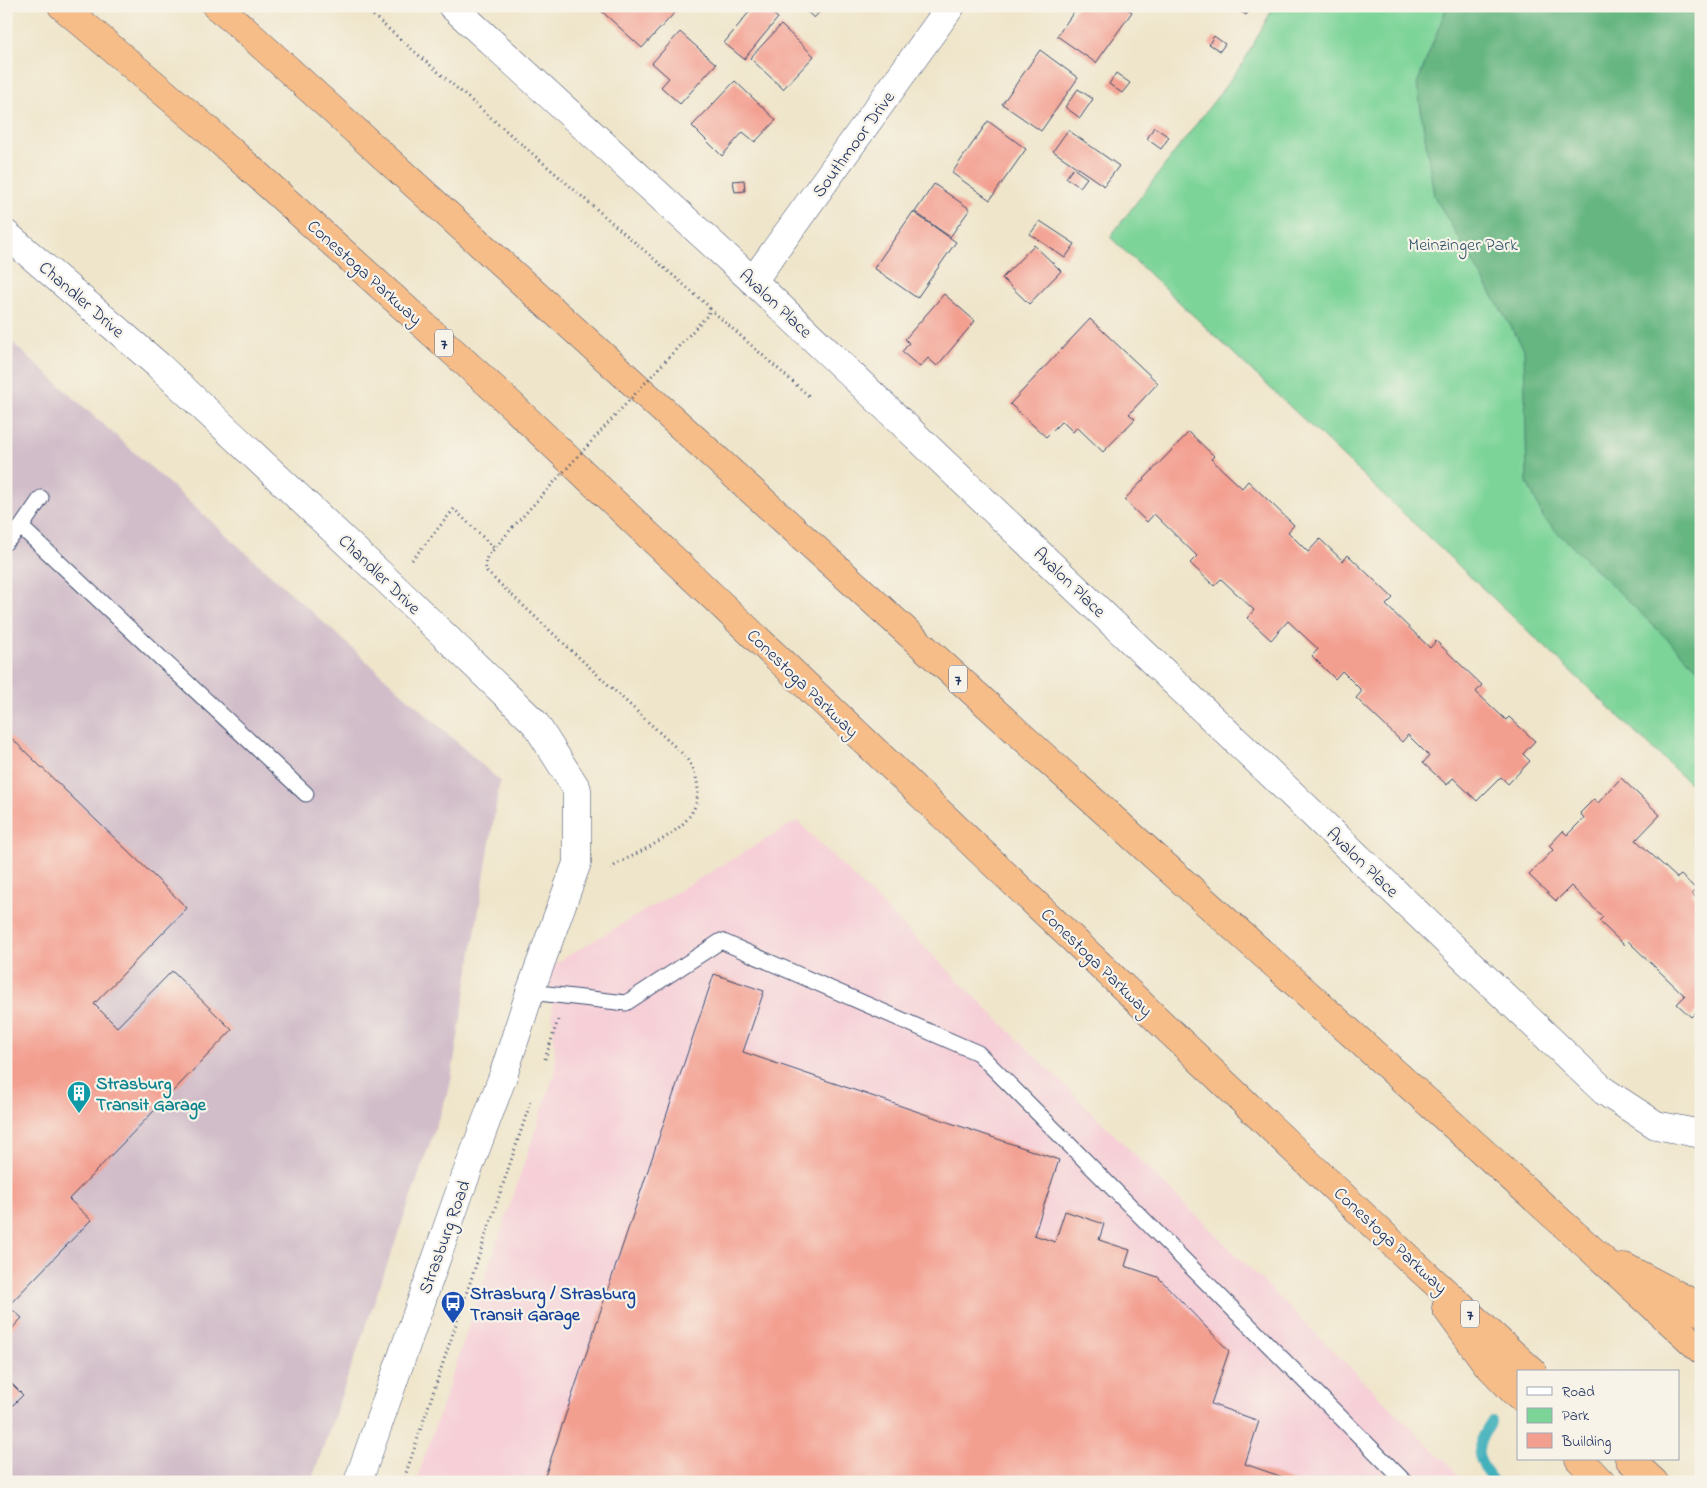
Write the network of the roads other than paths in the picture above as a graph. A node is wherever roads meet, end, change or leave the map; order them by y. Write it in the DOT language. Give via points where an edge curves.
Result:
graph roads {
  1 [pos="62,6"];
  2 [pos="216,6"];
  3 [pos="452,6"];
  4 [pos="952,6"];
  5 [pos="6,234"];
  6 [pos="753,281"];
  7 [pos="41,498"];
  8 [pos="21,527"];
  9 [pos="6,542"];
  10 [pos="306,794"];
  11 [pos="530,992"];
  12 [pos="1701,1134"];
  13 [pos="1591,1249"];
  14 [pos="1407,1257"];
  15 [pos="1701,1312"];
  16 [pos="1701,1350"];
  17 [pos="1531,1370"];
  18 [pos="1517,1395"];
  19 [pos="1580,1460"];
  20 [pos="1630,1460"];
  21 [pos="358,1482"];
  22 [pos="1405,1482"];
  23 [pos="1601,1482"];
  24 [pos="1654,1482"];
  1 -- 14 [label="highway, Conestoga Parkway / 7" via="200,123 500,394"];
  2 -- 13 [label="highway, 7"];
  3 -- 6 [label="street, Avalon Place"];
  4 -- 6 [label="street, Southmoor Drive"];
  5 -- 11 [label="street, Chandler Drive" via="158,366 535,724 577,789 577,862"];
  6 -- 12 [label="street, Avalon Place" via="1604,1091 1656,1125"];
  7 -- 8 [label="lane"];
  8 -- 9 [label="lane"];
  8 -- 10 [label="lane"];
  11 -- 21 [label="street, Strasburg Road"];
  11 -- 22 [label="lane" via="626,1003 721,941 978,1053"];
  13 -- 15 [label="highway" via="1687,1300"];
  13 -- 16 [label="highway, 7"];
  14 -- 17 [label="highway, Conestoga Parkway / 7"];
  14 -- 18 [label="highway" via="1486,1363"];
  19 -- 23 [label="highway"];
  20 -- 24 [label="highway"];
}
